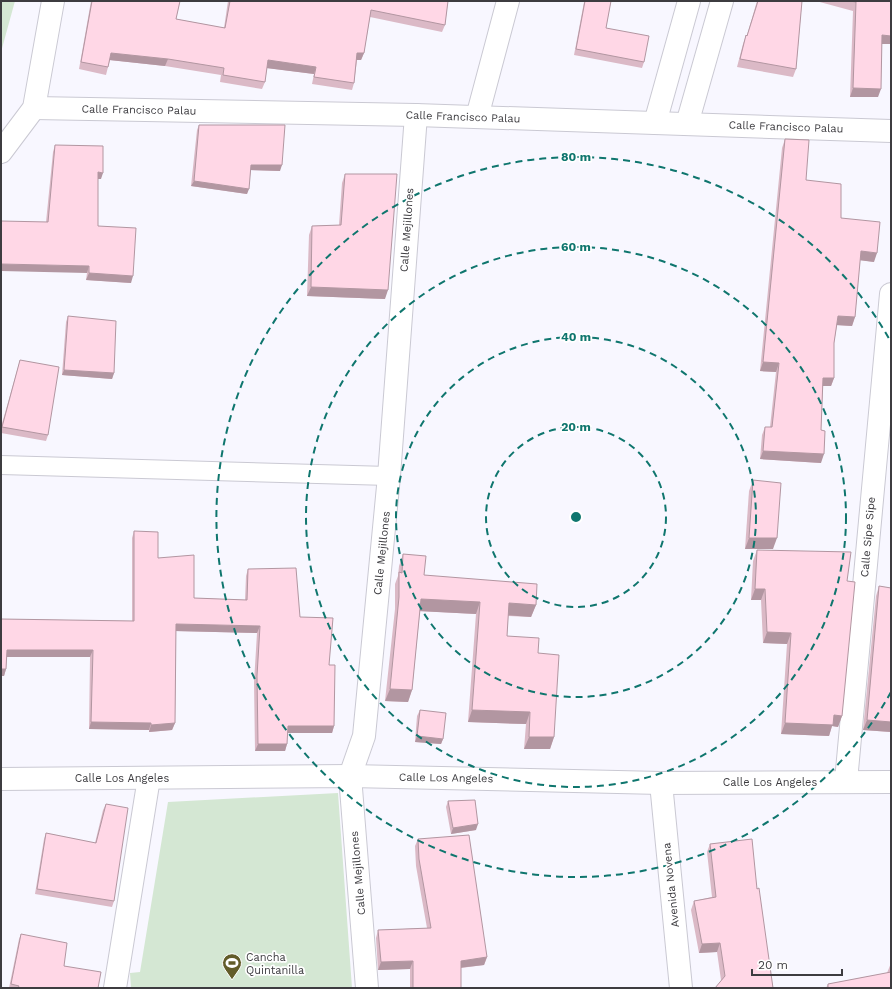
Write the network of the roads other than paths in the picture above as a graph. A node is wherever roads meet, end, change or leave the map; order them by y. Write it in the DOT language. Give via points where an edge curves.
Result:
graph roads {
  1 [pos="53,1"];
  2 [pos="508,1"];
  3 [pos="689,1"];
  4 [pos="722,1"];
  5 [pos="34,108"];
  6 [pos="416,115"];
  7 [pos="477,118"];
  8 [pos="655,123"];
  9 [pos="687,124"];
  10 [pos="891,131"];
  11 [pos="1,152"];
  12 [pos="891,294"];
  13 [pos="1,465"];
  14 [pos="389,476"];
  15 [pos="350,776"];
  16 [pos="149,778"];
  17 [pos="1,779"];
  18 [pos="846,781"];
  19 [pos="891,782"];
  20 [pos="661,783"];
  21 [pos="115,988"];
  22 [pos="367,988"];
  23 [pos="681,988"];
  1 -- 5 [label="street"];
  2 -- 7 [label="street"];
  3 -- 8 [label="street"];
  4 -- 9 [label="street"];
  5 -- 6 [label="street, Calle Francisco Palau"];
  5 -- 11 [label="street"];
  6 -- 7 [label="street, Calle Francisco Palau"];
  6 -- 14 [label="street, Calle Mejillones"];
  7 -- 8 [label="street, Calle Francisco Palau"];
  8 -- 9 [label="street, Calle Francisco Palau"];
  9 -- 10 [label="street, Calle Francisco Palau"];
  12 -- 18 [label="street, Calle Sipe Sipe"];
  13 -- 14 [label="lane"];
  14 -- 15 [label="street, Calle Mejillones" via="364,736"];
  15 -- 16 [label="street, Calle Los Angeles"];
  15 -- 20 [label="street, Calle Los Angeles"];
  15 -- 22 [label="street, Calle Mejillones"];
  16 -- 17 [label="street, Calle Los Angeles"];
  16 -- 21 [label="street"];
  18 -- 19 [label="street, Calle Los Angeles"];
  18 -- 20 [label="street, Calle Los Angeles"];
  20 -- 23 [label="street, Avenida Novena"];
}
